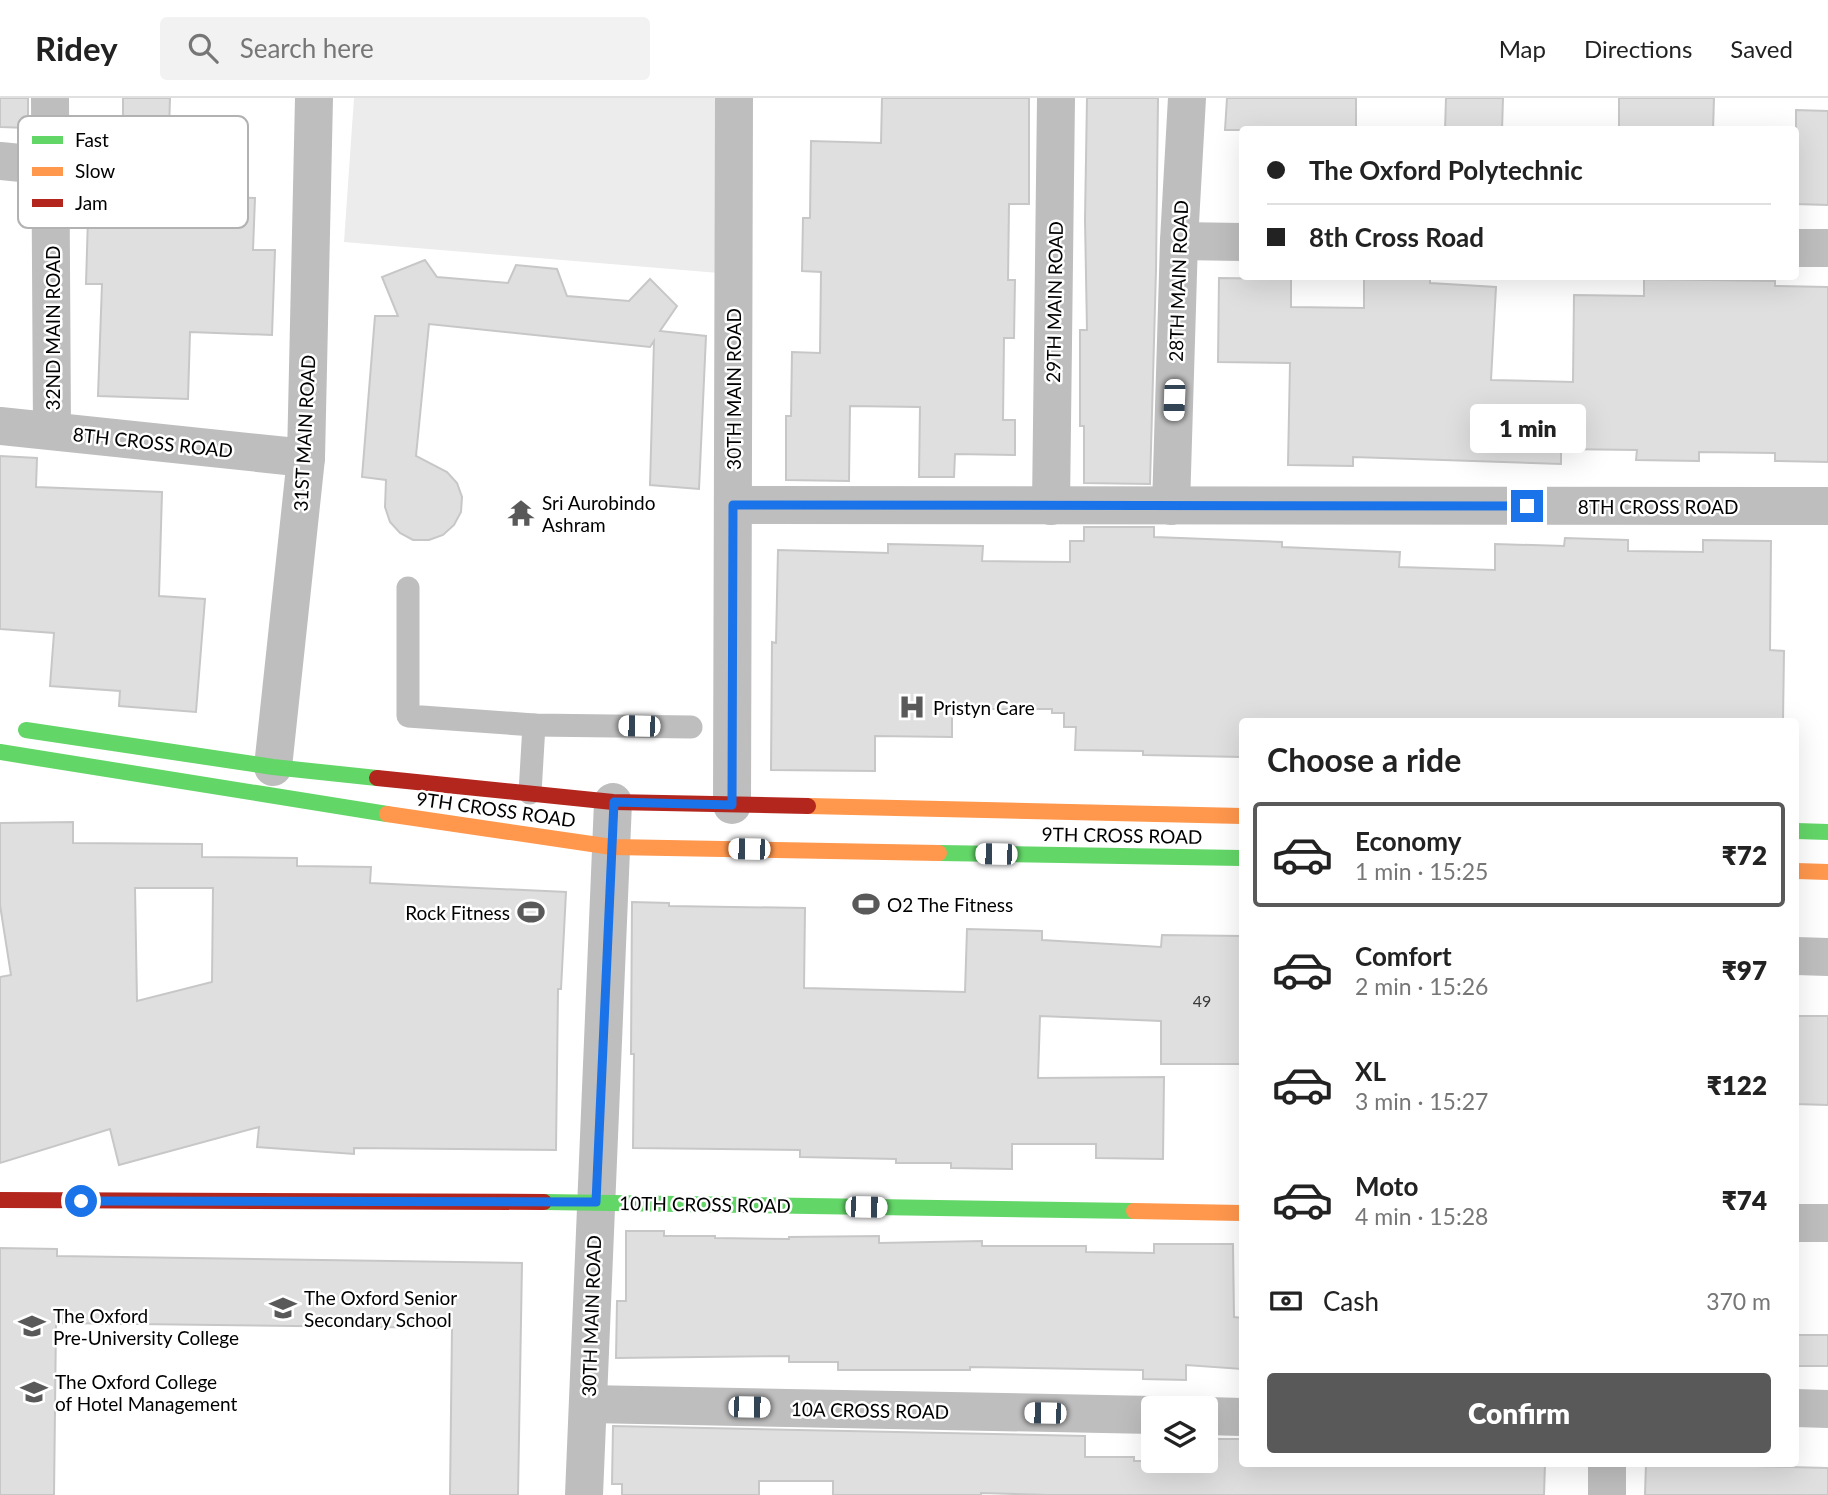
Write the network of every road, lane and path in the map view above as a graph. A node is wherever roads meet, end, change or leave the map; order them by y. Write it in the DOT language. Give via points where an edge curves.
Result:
graph roads {
  1 [pos="50,98"];
  2 [pos="314,98"];
  3 [pos="734,98"];
  4 [pos="1056,98"];
  5 [pos="1187,98"];
  6 [pos="50,116"];
  7 [pos="0,161"];
  8 [pos="18,163"];
  9 [pos="51,228"];
  10 [pos="1179,241"];
  11 [pos="1239,242"];
  12 [pos="1799,248"];
  13 [pos="1828,248"];
  14 [pos="0,426"];
  15 [pos="52,431"];
  16 [pos="306,458"];
  17 [pos="733,505"];
  18 [pos="1051,506"];
  19 [pos="1171,506"];
  20 [pos="1828,506"];
  21 [pos="408,588"];
  22 [pos="534,724"];
  23 [pos="691,727"];
  24 [pos="14,728"];
  25 [pos="0,752"];
  26 [pos="273,766"];
  27 [pos="530,793"];
  28 [pos="614,802"];
  29 [pos="732,805"];
  30 [pos="1239,816"];
  31 [pos="1799,831"];
  32 [pos="1828,832"];
  33 [pos="612,847"];
  34 [pos="1239,858"];
  35 [pos="1799,871"];
  36 [pos="1828,872"];
  37 [pos="1799,956"];
  38 [pos="1828,957"];
  39 [pos="0,1200"];
  40 [pos="596,1202"];
  41 [pos="1239,1213"];
  42 [pos="1799,1223"];
  43 [pos="1828,1223"];
  44 [pos="588,1404"];
  45 [pos="1799,1408"];
  46 [pos="1828,1409"];
  47 [pos="1141,1415"];
  48 [pos="1218,1416"];
  49 [pos="1239,1417"];
  50 [pos="1607,1467"];
  51 [pos="584,1495"];
  52 [pos="1607,1495"];
  1 -- 6 [label="street, 32ND MAIN ROAD"];
  2 -- 16 [label="street, 31ST MAIN ROAD"];
  3 -- 17 [label="street, 30TH MAIN ROAD"];
  4 -- 18 [label="street, 29TH MAIN ROAD"];
  5 -- 10 [label="street, 28TH MAIN ROAD"];
  7 -- 8 [label="street"];
  9 -- 15 [label="street, 32ND MAIN ROAD"];
  10 -- 11 [label="street"];
  10 -- 19 [label="street, 28TH MAIN ROAD"];
  12 -- 13 [label="street"];
  14 -- 15 [label="street, 8TH CROSS ROAD"];
  15 -- 16 [label="street, 8TH CROSS ROAD"];
  16 -- 26 [label="street, 31ST MAIN ROAD"];
  17 -- 18 [label="street, 8TH CROSS ROAD"];
  17 -- 29 [label="street, 30TH MAIN ROAD"];
  18 -- 19 [label="street, 8TH CROSS ROAD"];
  19 -- 20 [label="street, 8TH CROSS ROAD"];
  21 -- 22 [label="lane" via="408,716"];
  22 -- 23 [label="lane"];
  22 -- 27 [label="lane"];
  24 -- 26 [label="main road, 9TH CROSS ROAD"];
  25 -- 33 [label="main road, 9TH CROSS ROAD" via="277,799"];
  26 -- 27 [label="main road, 9TH CROSS ROAD"];
  27 -- 28 [label="main road, 9TH CROSS ROAD"];
  28 -- 29 [label="main road, 9TH CROSS ROAD"];
  28 -- 33 [label="street, 30TH MAIN ROAD"];
  29 -- 30 [label="main road, 9TH CROSS ROAD"];
  31 -- 32 [label="main road"];
  33 -- 34 [label="main road, 9TH CROSS ROAD"];
  33 -- 40 [label="street, 30TH MAIN ROAD"];
  35 -- 36 [label="main road"];
  37 -- 38 [label="street"];
  39 -- 40 [label="main road, 10TH CROSS ROAD"];
  40 -- 41 [label="main road, 10TH CROSS ROAD"];
  40 -- 44 [label="street, 30TH MAIN ROAD"];
  42 -- 43 [label="street"];
  44 -- 47 [label="street, 10A CROSS ROAD"];
  44 -- 51 [label="street, 30TH MAIN ROAD"];
  45 -- 46 [label="street"];
  48 -- 49 [label="street"];
  50 -- 52 [label="street"];
}
